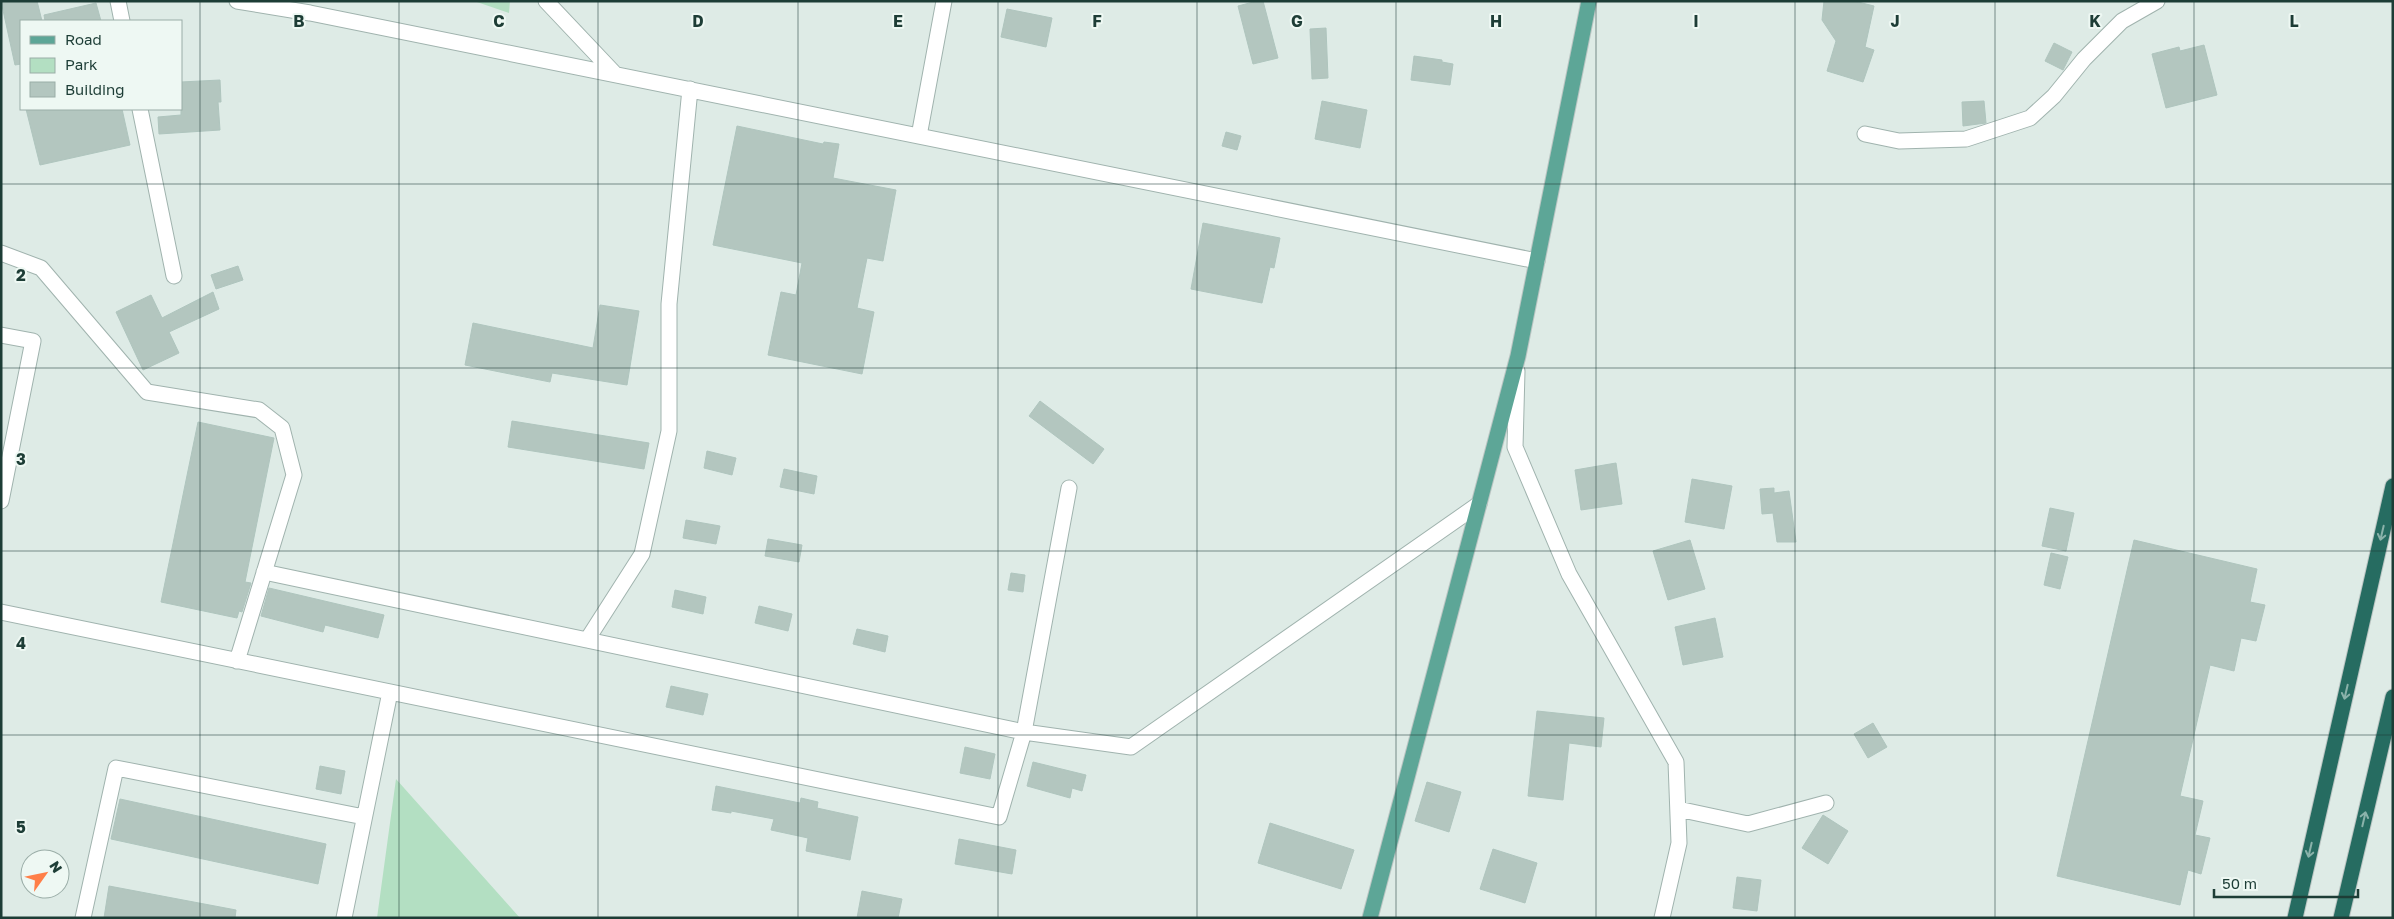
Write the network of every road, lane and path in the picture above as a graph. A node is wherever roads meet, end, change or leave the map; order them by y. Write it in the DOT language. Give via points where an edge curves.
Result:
graph roads {
  1 [pos="118,1"];
  2 [pos="236,1"];
  3 [pos="546,1"];
  4 [pos="944,1"];
  5 [pos="1589,1"];
  6 [pos="2157,1"];
  7 [pos="122,20"];
  8 [pos="616,74"];
  9 [pos="690,89"];
  10 [pos="140,110"];
  11 [pos="1865,134"];
  12 [pos="919,136"];
  13 [pos="1,253"];
  14 [pos="1537,261"];
  15 [pos="174,276"];
  16 [pos="1,335"];
  17 [pos="1518,356"];
  18 [pos="2393,486"];
  19 [pos="1069,488"];
  20 [pos="1,501"];
  21 [pos="1479,504"];
  22 [pos="264,572"];
  23 [pos="1,612"];
  24 [pos="587,640"];
  25 [pos="237,661"];
  26 [pos="390,692"];
  27 [pos="2393,697"];
  28 [pos="1024,732"];
  29 [pos="1826,803"];
  30 [pos="1678,809"];
  31 [pos="364,817"];
  32 [pos="83,918"];
  33 [pos="344,918"];
  34 [pos="1370,918"];
  35 [pos="1662,918"];
  36 [pos="2295,918"];
  37 [pos="2342,918"];
  1 -- 7 [label="street"];
  2 -- 8 [label="street"];
  3 -- 8 [label="street"];
  4 -- 12 [label="street"];
  5 -- 14 [label="main road"];
  6 -- 11 [label="street" via="2122,21 2030,118 1966,139 1899,141"];
  8 -- 9 [label="street"];
  9 -- 12 [label="street"];
  9 -- 24 [label="street" via="668,304 668,431 642,554"];
  10 -- 15 [label="street"];
  12 -- 14 [label="street"];
  13 -- 22 [label="street" via="41,268 147,392 259,410 282,428 294,475"];
  14 -- 17 [label="main road"];
  16 -- 20 [label="street" via="33,341"];
  17 -- 21 [label="main road"];
  17 -- 30 [label="street" via="1515,447 1569,574 1676,762"];
  18 -- 36 [label="highway, one-way"];
  19 -- 28 [label="street"];
  21 -- 28 [label="street" via="1132,747"];
  21 -- 34 [label="main road"];
  22 -- 24 [label="street"];
  22 -- 25 [label="street"];
  23 -- 25 [label="street"];
  24 -- 28 [label="street"];
  25 -- 26 [label="street"];
  26 -- 28 [label="street" via="999,817"];
  26 -- 31 [label="street"];
  37 -- 27 [label="highway, one-way"];
  29 -- 30 [label="street" via="1748,824"];
  30 -- 35 [label="street" via="1679,843"];
  31 -- 32 [label="street" via="116,768"];
  31 -- 33 [label="street"];
}
